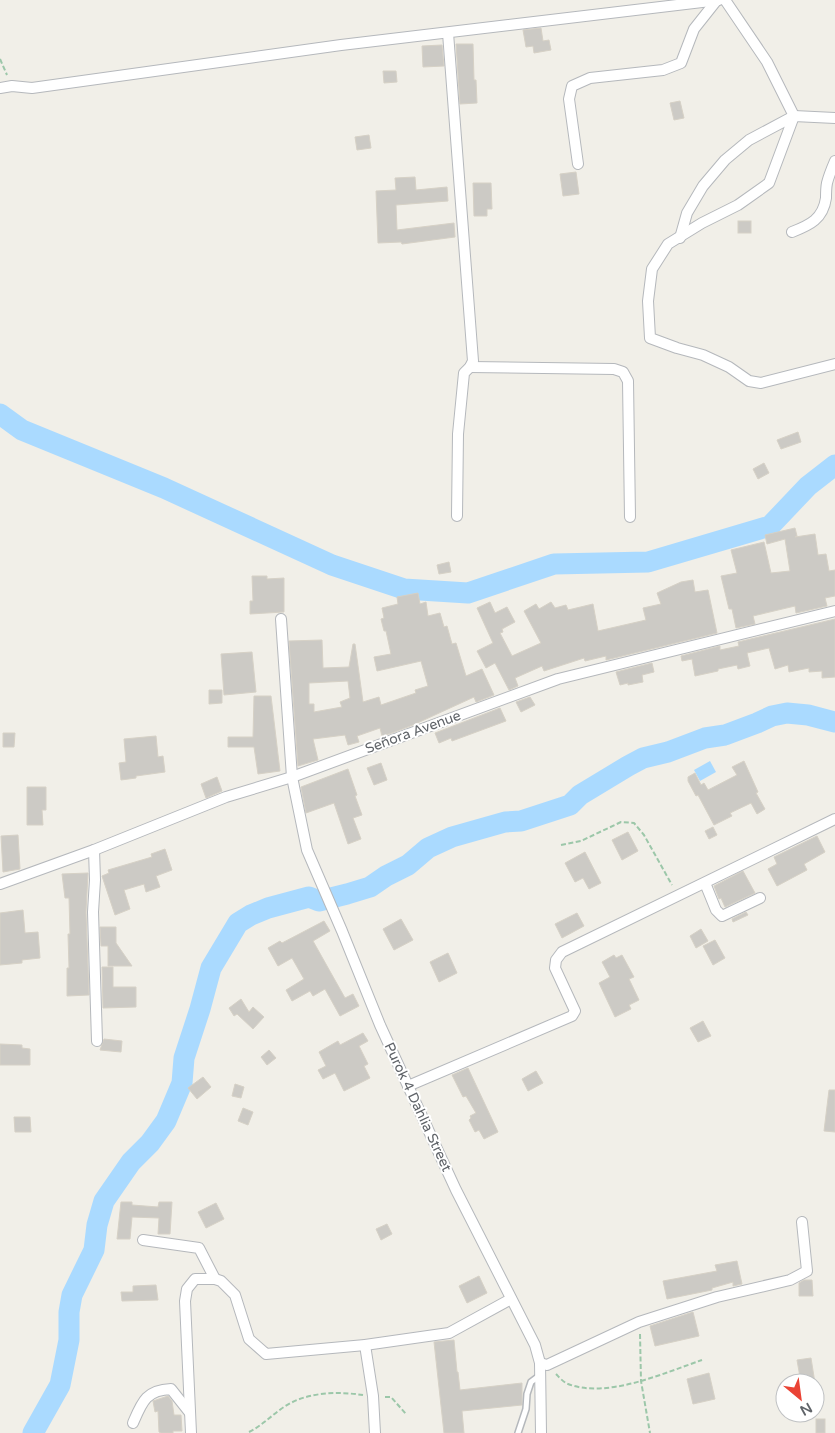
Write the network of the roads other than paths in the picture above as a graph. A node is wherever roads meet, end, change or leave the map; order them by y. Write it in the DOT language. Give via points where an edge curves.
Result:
graph roads {
  1 [pos="718,0"];
  2 [pos="725,0"];
  3 [pos="448,33"];
  4 [pos="0,88"];
  5 [pos="794,116"];
  6 [pos="835,118"];
  7 [pos="835,161"];
  8 [pos="578,164"];
  9 [pos="792,232"];
  10 [pos="680,238"];
  11 [pos="835,364"];
  12 [pos="470,367"];
  13 [pos="458,516"];
  14 [pos="630,517"];
  15 [pos="835,611"];
  16 [pos="281,619"];
  17 [pos="292,777"];
  18 [pos="835,819"];
  19 [pos="94,850"];
  20 [pos="705,883"];
  21 [pos="0,884"];
  22 [pos="760,898"];
  23 [pos="97,1041"];
  24 [pos="408,1086"];
  25 [pos="802,1222"];
  26 [pos="143,1240"];
  27 [pos="215,1279"];
  28 [pos="511,1299"];
  29 [pos="365,1345"];
  30 [pos="543,1364"];
  31 [pos="540,1376"];
  32 [pos="191,1414"];
  33 [pos="133,1423"];
  34 [pos="191,1433"];
  35 [pos="375,1433"];
  36 [pos="518,1433"];
  37 [pos="541,1433"];
  1 -- 3 [label="street"];
  1 -- 8 [label="street" via="694,29 681,63 663,70 590,78 572,86 570,98"];
  2 -- 5 [label="street" via="767,62"];
  3 -- 4 [label="street" via="32,88"];
  3 -- 12 [label="street" via="473,361"];
  5 -- 6 [label="street"];
  5 -- 10 [label="street" via="749,140 726,160 703,186 687,213"];
  5 -- 10 [label="street" via="769,183"];
  7 -- 9 [label="street" via="822,213 816,221"];
  10 -- 11 [label="street" via="668,244 652,269 648,301 650,338 704,355 749,381 761,383"];
  12 -- 13 [label="street" via="464,373 458,434"];
  12 -- 14 [label="street" via="614,369 623,372 628,381"];
  15 -- 17 [label="street, Señora Avenue" via="558,679"];
  16 -- 17 [label="street, Purok 4 Dahlia Street"];
  17 -- 19 [label="street, Señora Avenue" via="226,797"];
  17 -- 24 [label="street, Purok 4 Dahlia Street" via="307,850"];
  18 -- 20 [label="street"];
  19 -- 21 [label="street, Señora Avenue"];
  19 -- 23 [label="street"];
  20 -- 22 [label="street" via="716,910 722,916"];
  20 -- 24 [label="street" via="562,952 555,968 575,1011 572,1016"];
  24 -- 28 [label="street, Purok 4 Dahlia Street"];
  25 -- 30 [label="street" via="807,1271 790,1280 717,1297 640,1322"];
  26 -- 27 [label="street" via="199,1248"];
  27 -- 29 [label="street" via="236,1296 249,1339 266,1354"];
  27 -- 32 [label="street" via="195,1280 187,1288"];
  28 -- 29 [label="street" via="449,1333"];
  28 -- 30 [label="street, Purok 4 Dahlia Street"];
  29 -- 35 [label="street"];
  30 -- 31 [label="street, Purok 4 Dahlia Street"];
  31 -- 36 [label="lane" via="531,1382"];
  31 -- 37 [label="street, Purok 4 Dahlia Street"];
  32 -- 33 [label="street" via="171,1388 156,1390 145,1401"];
  32 -- 34 [label="street"];
}
